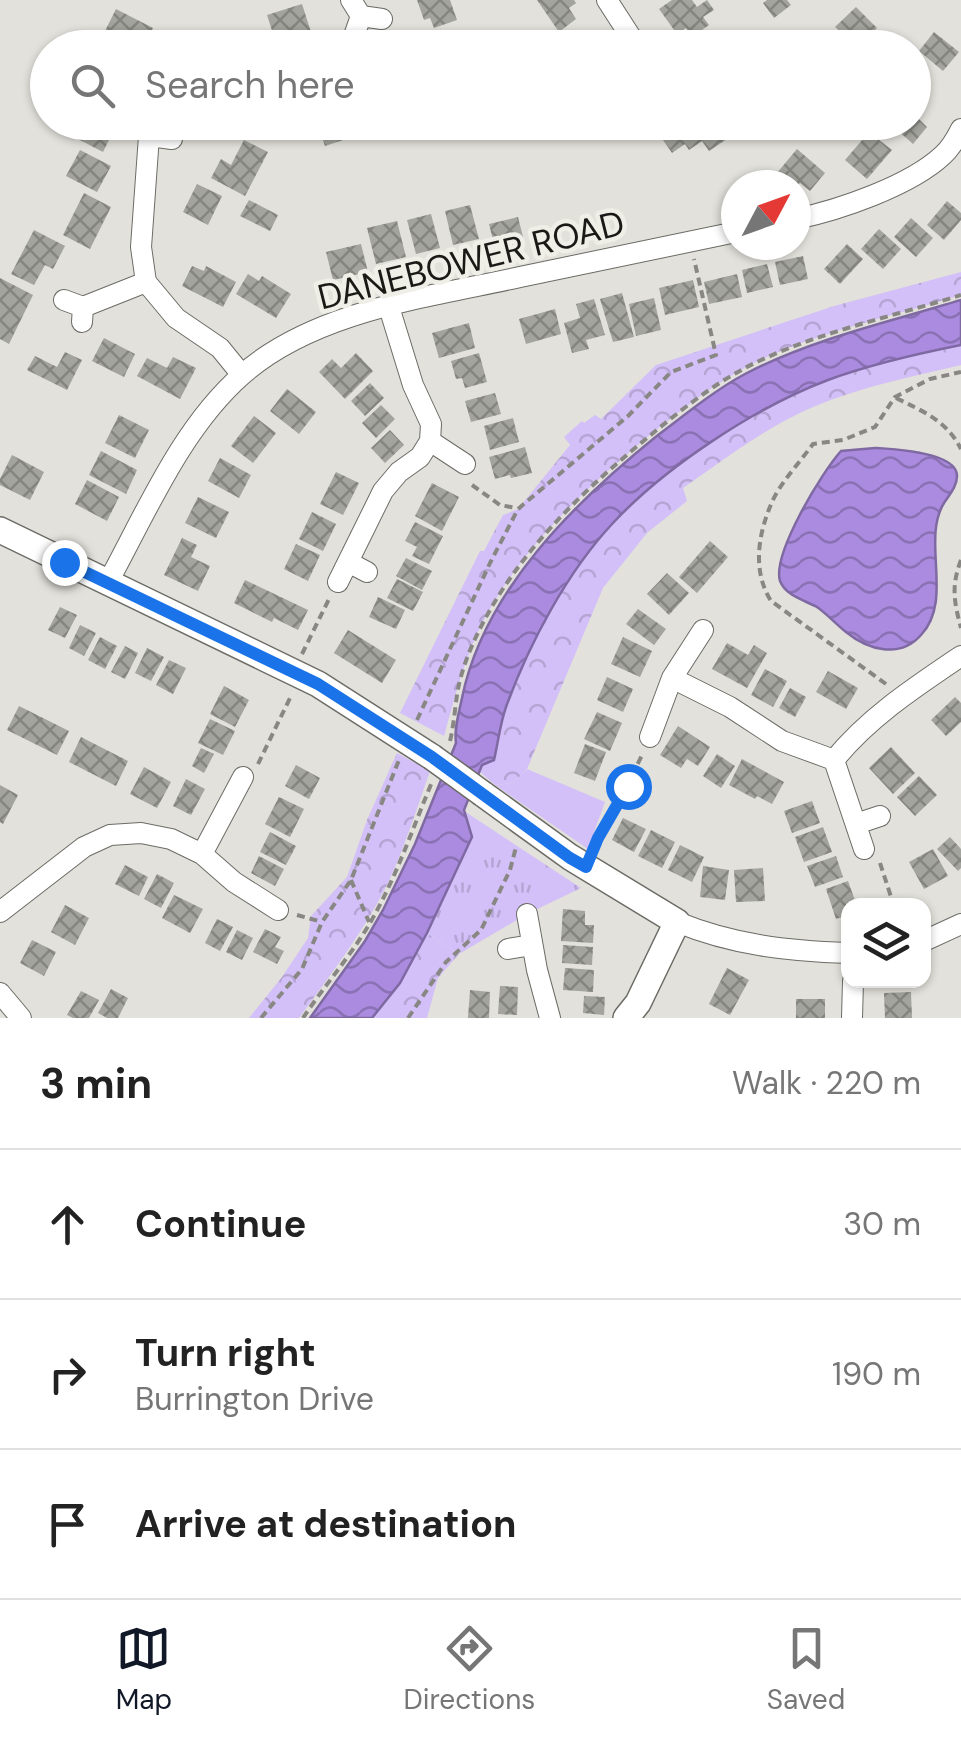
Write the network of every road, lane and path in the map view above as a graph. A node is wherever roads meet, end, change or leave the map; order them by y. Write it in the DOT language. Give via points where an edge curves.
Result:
graph roads {
  1 [pos="607,0"];
  2 [pos="626,30"];
  3 [pos="961,129"];
  4 [pos="156,140"];
  5 [pos="811,216"];
  6 [pos="721,235"];
  7 [pos="691,242"];
  8 [pos="146,282"];
  9 [pos="961,295"];
  10 [pos="389,307"];
  11 [pos="76,310"];
  12 [pos="961,372"];
  13 [pos="242,375"];
  14 [pos="895,398"];
  15 [pos="430,442"];
  16 [pos="961,449"];
  17 [pos="466,464"];
  18 [pos="518,509"];
  19 [pos="0,530"];
  20 [pos="961,560"];
  21 [pos="348,562"];
  22 [pos="368,572"];
  23 [pos="338,582"];
  24 [pos="108,584"];
  25 [pos="961,628"];
  26 [pos="703,630"];
  27 [pos="961,656"];
  28 [pos="297,675"];
  29 [pos="672,678"];
  30 [pos="902,695"];
  31 [pos="650,737"];
  32 [pos="406,740"];
  33 [pos="834,760"];
  34 [pos="437,762"];
  35 [pos="243,777"];
  36 [pos="880,816"];
  37 [pos="524,823"];
  38 [pos="856,824"];
  39 [pos="864,849"];
  40 [pos="202,854"];
  41 [pos="586,867"];
  42 [pos="351,880"];
  43 [pos="891,898"];
  44 [pos="278,910"];
  45 [pos="0,912"];
  46 [pos="527,914"];
  47 [pos="322,922"];
  48 [pos="676,922"];
  49 [pos="370,924"];
  50 [pos="961,924"];
  51 [pos="931,937"];
  52 [pos="532,946"];
  53 [pos="508,949"];
  54 [pos="841,953"];
  55 [pos="853,988"];
  56 [pos="0,993"];
  57 [pos="21,1018"];
  58 [pos="261,1018"];
  59 [pos="303,1018"];
  60 [pos="408,1018"];
  61 [pos="550,1018"];
  62 [pos="626,1018"];
  63 [pos="852,1018"];
  1 -- 2 [label="street"];
  3 -- 5 [label="street" via="939,159 892,187"];
  4 -- 8 [label="street" via="141,247"];
  6 -- 7 [label="street, DANEBOWER ROAD"];
  7 -- 10 [label="street, DANEBOWER ROAD"];
  7 -- 18 [label="path" via="716,355 672,372"];
  8 -- 11 [label="street"];
  8 -- 13 [label="street"];
  9 -- 34 [label="path" via="758,362 681,410 587,489 495,602 458,684 451,738"];
  10 -- 13 [label="street, DANEBOWER ROAD" via="303,336"];
  10 -- 15 [label="street" via="431,424"];
  12 -- 14 [label="path"];
  13 -- 24 [label="street, DANEBOWER ROAD" via="184,445"];
  14 -- 16 [label="path" via="931,415"];
  14 -- 30 [label="path" via="874,427 813,444 772,500 758,551 770,601"];
  15 -- 17 [label="street"];
  15 -- 21 [label="street" via="383,490"];
  17 -- 18 [label="path" via="459,476 500,505"];
  18 -- 32 [label="path"];
  19 -- 24 [label="street"];
  20 -- 25 [label="path" via="954,602"];
  21 -- 22 [label="street"];
  21 -- 23 [label="street"];
  23 -- 28 [label="path"];
  24 -- 28 [label="street"];
  26 -- 29 [label="street"];
  27 -- 30 [label="street"];
  28 -- 32 [label="street"];
  28 -- 35 [label="path" via="251,778"];
  29 -- 31 [label="street"];
  29 -- 33 [label="street" via="782,742"];
  30 -- 33 [label="street"];
  31 -- 41 [label="path"];
  32 -- 34 [label="street"];
  32 -- 42 [label="path"];
  33 -- 38 [label="street"];
  34 -- 37 [label="street, bridge"];
  34 -- 49 [label="path" via="402,860"];
  35 -- 40 [label="street"];
  36 -- 38 [label="street"];
  37 -- 41 [label="street"];
  37 -- 60 [label="path" via="481,930 446,962"];
  38 -- 39 [label="street"];
  39 -- 43 [label="path" via="874,848"];
  40 -- 44 [label="street"];
  40 -- 45 [label="street" via="172,838 110,835 84,847"];
  41 -- 48 [label="street"];
  42 -- 47 [label="path"];
  42 -- 49 [label="path"];
  44 -- 47 [label="path"];
  46 -- 52 [label="street"];
  47 -- 58 [label="path" via="302,970"];
  48 -- 54 [label="street" via="742,944"];
  48 -- 62 [label="street"];
  49 -- 59 [label="path"];
  50 -- 51 [label="street"];
  52 -- 53 [label="street"];
  52 -- 61 [label="street"];
  55 -- 63 [label="street"];
  56 -- 57 [label="street"];
}
